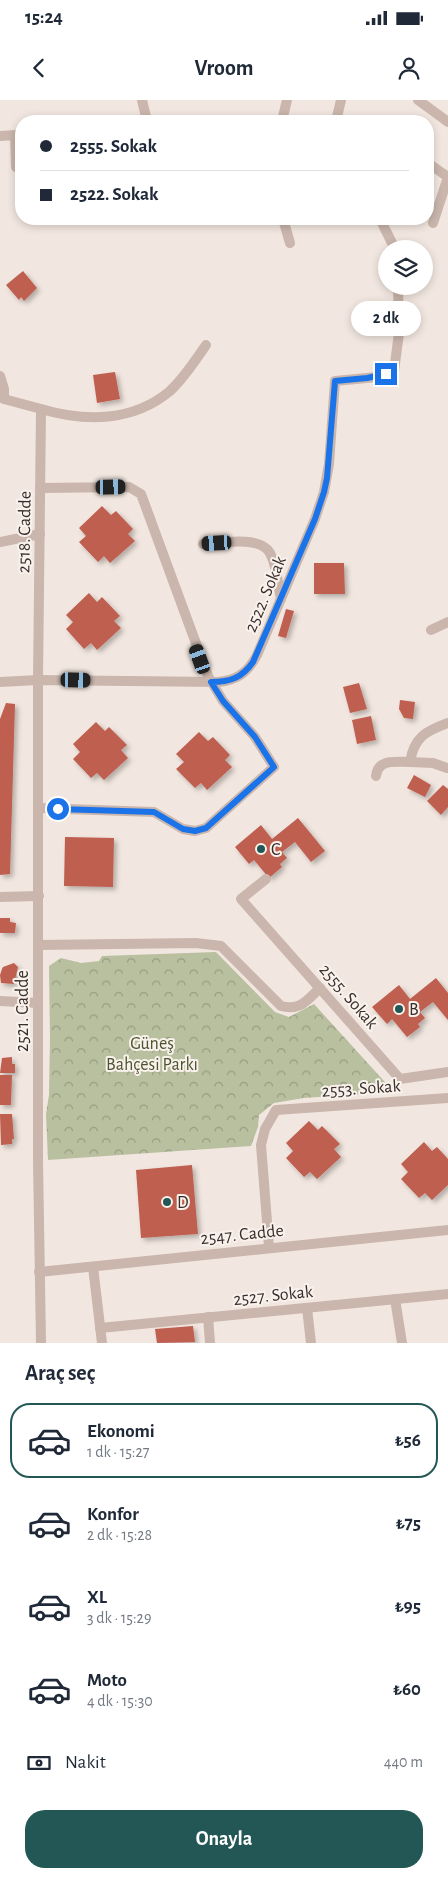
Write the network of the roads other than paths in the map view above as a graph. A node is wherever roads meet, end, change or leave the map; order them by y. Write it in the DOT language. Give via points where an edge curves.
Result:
graph roads {
  1 [pos="142,100"];
  2 [pos="287,100"];
  3 [pos="341,100"];
  4 [pos="418,100"];
  5 [pos="146,115"];
  6 [pos="283,115"];
  7 [pos="337,115"];
  8 [pos="448,122"];
  9 [pos="15,135"];
  10 [pos="0,136"];
  11 [pos="434,167"];
  12 [pos="448,177"];
  13 [pos="434,220"];
  14 [pos="284,225"];
  15 [pos="383,225"];
  16 [pos="390,240"];
  17 [pos="290,243"];
  18 [pos="398,295"];
  19 [pos="206,345"];
  20 [pos="0,376"];
  21 [pos="2,399"];
  22 [pos="41,409"];
  23 [pos="40,488"];
  24 [pos="40,534"];
  25 [pos="0,542"];
  26 [pos="203,544"];
  27 [pos="280,599"];
  28 [pos="448,622"];
  29 [pos="431,630"];
  30 [pos="38,680"];
  31 [pos="0,682"];
  32 [pos="211,682"];
  33 [pos="448,722"];
  34 [pos="410,762"];
  35 [pos="447,768"];
  36 [pos="376,776"];
  37 [pos="38,808"];
  38 [pos="266,879"];
  39 [pos="39,896"];
  40 [pos="0,898"];
  41 [pos="39,945"];
  42 [pos="320,988"];
  43 [pos="0,1001"];
  44 [pos="38,1003"];
  45 [pos="448,1072"];
  46 [pos="448,1098"];
  47 [pos="448,1230"];
  48 [pos="269,1248"];
  49 [pos="92,1267"];
  50 [pos="39,1272"];
  51 [pos="448,1294"];
  52 [pos="395,1299"];
  53 [pos="307,1308"];
  54 [pos="208,1317"];
  55 [pos="100,1328"];
  56 [pos="41,1343"];
  57 [pos="102,1343"];
  58 [pos="210,1343"];
  59 [pos="311,1343"];
  60 [pos="402,1343"];
  1 -- 5 [label="street"];
  2 -- 6 [label="street"];
  3 -- 7 [label="street"];
  4 -- 8 [label="street"];
  9 -- 10 [label="street"];
  11 -- 12 [label="street"];
  12 -- 13 [label="street"];
  14 -- 17 [label="street"];
  15 -- 16 [label="street"];
  18 -- 27 [label="street, 2522. Sokak" via="399,333 394,371 377,377 335,381 324,492"];
  19 -- 22 [label="street" via="170,391 137,411 120,416 87,417 60,415"];
  20 -- 21 [label="street" via="4,389"];
  21 -- 22 [label="street"];
  22 -- 23 [label="street, 2518. Cadde"];
  23 -- 24 [label="street, 2518. Cadde"];
  23 -- 32 [label="street" via="129,487 141,494"];
  24 -- 25 [label="street"];
  24 -- 30 [label="street, 2518. Cadde"];
  26 -- 27 [label="street" via="246,541 265,546 270,553"];
  27 -- 32 [label="street, 2522. Sokak" via="248,669 235,679"];
  28 -- 29 [label="street"];
  30 -- 31 [label="street"];
  30 -- 32 [label="street, 2522. Sokak"];
  30 -- 37 [label="street, 2521. Cadde"];
  32 -- 37 [label="street" via="255,737 274,767 206,828 195,831 180,828 154,812"];
  33 -- 34 [label="street" via="418,739"];
  34 -- 35 [label="street" via="433,763"];
  34 -- 36 [label="street" via="383,763 378,766"];
  37 -- 39 [label="street, 2521. Cadde"];
  38 -- 42 [label="street, 2555. Sokak" via="241,899"];
  39 -- 40 [label="street"];
  39 -- 41 [label="street, 2521. Cadde"];
  41 -- 42 [label="street" via="215,944 221,946 281,1006 301,1006"];
  41 -- 44 [label="street, 2521. Cadde"];
  42 -- 45 [label="street, 2555. Sokak" via="400,1079"];
  43 -- 44 [label="street"];
  44 -- 50 [label="street, 2521. Cadde"];
  46 -- 48 [label="street, 2553. Sokak" via="276,1110 265,1129 261,1145"];
  47 -- 48 [label="street, 2547. Cadde"];
  48 -- 49 [label="street, 2547. Cadde"];
  49 -- 50 [label="street, 2547. Cadde"];
  49 -- 55 [label="street"];
  50 -- 56 [label="street, 2521. Cadde"];
  51 -- 52 [label="street, 2527. Sokak"];
  52 -- 53 [label="street, 2527. Sokak"];
  52 -- 60 [label="street"];
  53 -- 54 [label="street, 2527. Sokak"];
  53 -- 59 [label="street"];
  54 -- 55 [label="street, 2527. Sokak"];
  54 -- 58 [label="street"];
  55 -- 57 [label="street"];
}
